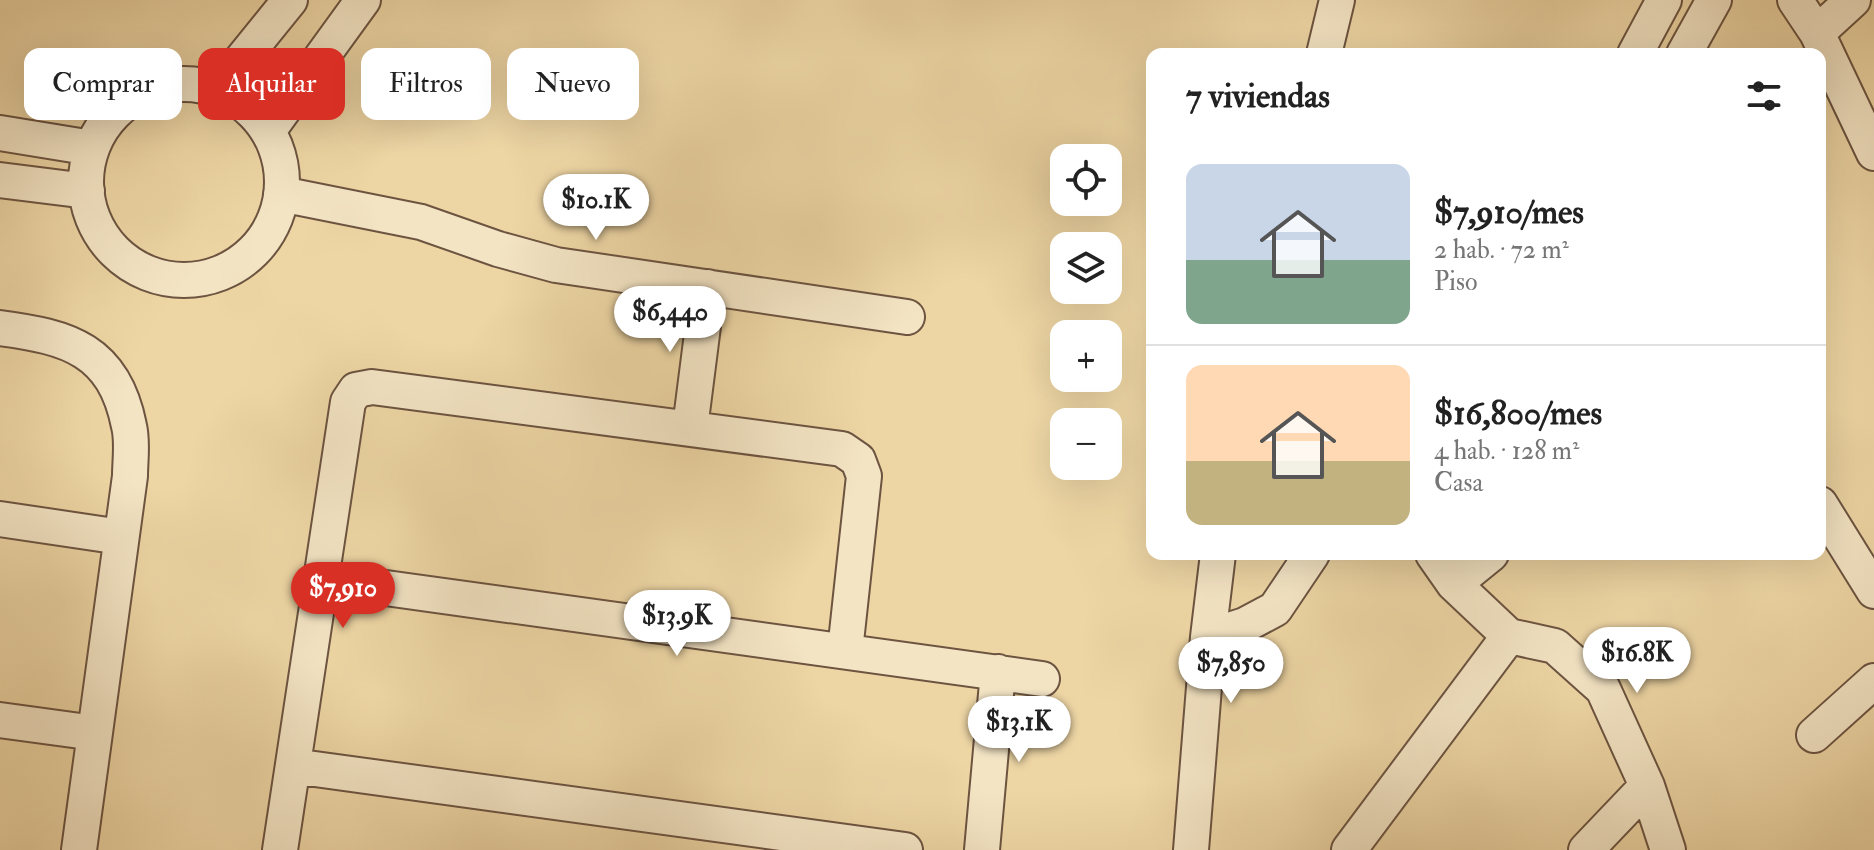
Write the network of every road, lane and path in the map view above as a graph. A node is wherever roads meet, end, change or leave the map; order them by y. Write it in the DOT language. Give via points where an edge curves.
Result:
graph roads {
  1 [pos="290,0"];
  2 [pos="363,0"];
  3 [pos="1337,0"];
  4 [pos="1664,0"];
  5 [pos="1714,0"];
  6 [pos="1795,0"];
  7 [pos="1853,0"];
  8 [pos="1817,33"];
  9 [pos="251,48"];
  10 [pos="1325,48"];
  11 [pos="1638,48"];
  12 [pos="1687,48"];
  13 [pos="1824,48"];
  14 [pos="1826,52"];
  15 [pos="198,84"];
  16 [pos="260,120"];
  17 [pos="268,131"];
  18 [pos="0,133"];
  19 [pos="92,148"];
  20 [pos="1874,153"];
  21 [pos="0,180"];
  22 [pos="87,191"];
  23 [pos="281,194"];
  24 [pos="708,287"];
  25 [pos="907,317"];
  26 [pos="0,328"];
  27 [pos="690,428"];
  28 [pos="1826,514"];
  29 [pos="0,519"];
  30 [pos="121,537"];
  31 [pos="1217,560"];
  32 [pos="1308,560"];
  33 [pos="1437,560"];
  34 [pos="1484,560"];
  35 [pos="321,579"];
  36 [pos="1454,584"];
  37 [pos="1874,591"];
  38 [pos="1509,636"];
  39 [pos="1208,637"];
  40 [pos="845,651"];
  41 [pos="998,672"];
  42 [pos="1042,679"];
  43 [pos="1874,681"];
  44 [pos="0,720"];
  45 [pos="95,733"];
  46 [pos="1814,735"];
  47 [pos="293,766"];
  48 [pos="1647,786"];
  49 [pos="79,850"];
  50 [pos="280,850"];
  51 [pos="905,850"];
  52 [pos="982,850"];
  53 [pos="1191,850"];
  54 [pos="1349,850"];
  55 [pos="1586,850"];
  56 [pos="1668,850"];
  1 -- 9 [label="street"];
  2 -- 17 [label="street"];
  3 -- 10 [label="street"];
  4 -- 11 [label="street"];
  5 -- 12 [label="street"];
  6 -- 8 [label="street"];
  7 -- 8 [label="street"];
  8 -- 13 [label="street"];
  14 -- 20 [label="street"];
  15 -- 19 [label="street" via="143,93 116,111"];
  16 -- 17 [label="street"];
  17 -- 23 [label="street" via="278,151"];
  18 -- 19 [label="street"];
  19 -- 22 [label="street"];
  21 -- 22 [label="street"];
  22 -- 23 [label="street" via="96,223 114,251 150,275 171,280 215,276 244,260 267,236"];
  23 -- 24 [label="street" via="421,222 556,265"];
  24 -- 25 [label="street"];
  24 -- 27 [label="street"];
  26 -- 30 [label="street" via="45,334 89,352 117,384 130,428"];
  27 -- 35 [label="street" via="372,387 356,390 348,402"];
  27 -- 40 [label="street" via="842,449 858,460 864,476"];
  28 -- 37 [label="street"];
  29 -- 30 [label="street"];
  30 -- 45 [label="street"];
  31 -- 39 [label="street"];
  32 -- 39 [label="street" via="1275,609"];
  33 -- 36 [label="street"];
  34 -- 36 [label="street"];
  35 -- 40 [label="street"];
  35 -- 47 [label="street"];
  36 -- 38 [label="street"];
  38 -- 48 [label="street" via="1555,646 1603,689"];
  38 -- 54 [label="street"];
  39 -- 53 [label="street"];
  40 -- 41 [label="street"];
  41 -- 42 [label="street"];
  41 -- 52 [label="street"];
  43 -- 46 [label="street"];
  44 -- 45 [label="street"];
  45 -- 49 [label="street"];
  47 -- 50 [label="street"];
  47 -- 51 [label="street"];
  48 -- 55 [label="street"];
  48 -- 56 [label="street"];
}
